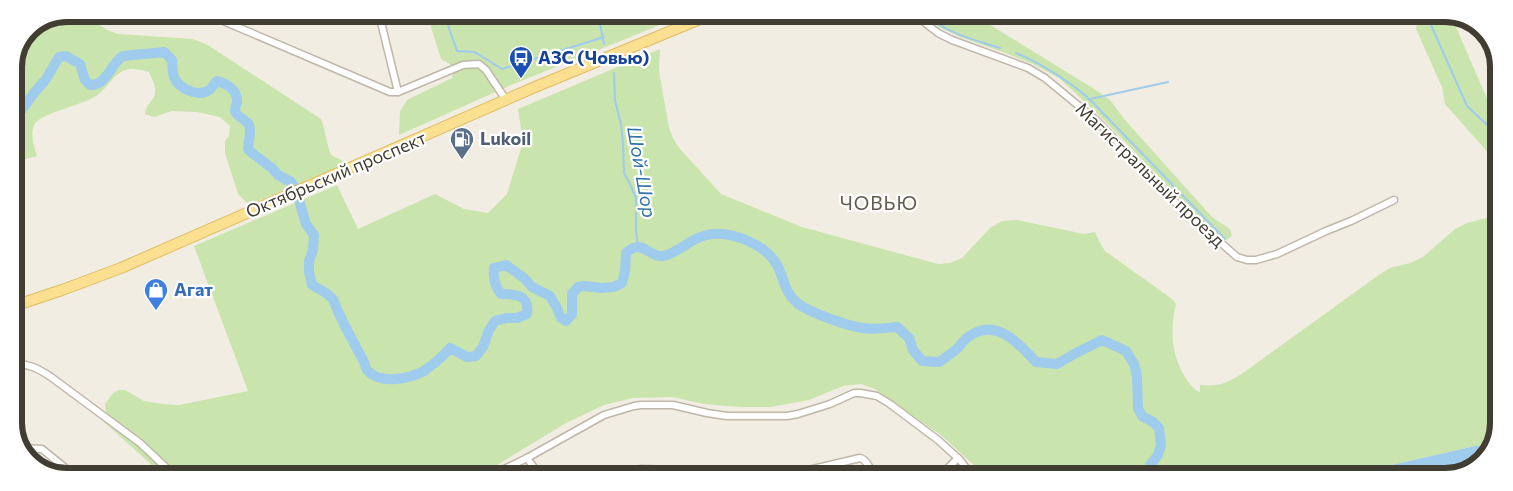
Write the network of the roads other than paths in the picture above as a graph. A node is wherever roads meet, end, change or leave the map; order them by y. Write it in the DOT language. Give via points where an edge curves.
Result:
graph roads {
  1 [pos="226,22"];
  2 [pos="381,22"];
  3 [pos="693,22"];
  4 [pos="924,22"];
  5 [pos="398,92"];
  6 [pos="506,100"];
  7 [pos="1394,200"];
  8 [pos="23,303"];
  9 [pos="23,364"];
  10 [pos="30,448"];
  11 [pos="527,458"];
  12 [pos="958,458"];
  13 [pos="66,468"];
  14 [pos="167,468"];
  15 [pos="506,468"];
  16 [pos="534,468"];
  17 [pos="817,468"];
  18 [pos="870,468"];
  19 [pos="948,468"];
  20 [pos="965,468"];
  1 -- 5 [label="street" via="390,92"];
  2 -- 5 [label="street"];
  3 -- 6 [label="main road, Октябрьский проспект"];
  4 -- 7 [label="street, Магистральный проезд" via="952,40 1028,68 1046,78 1097,121 1175,202 1237,257 1256,260 1277,254"];
  5 -- 6 [label="street" via="463,65 479,64"];
  6 -- 8 [label="main road, Октябрьский проспект" via="100,276"];
  9 -- 14 [label="street" via="51,377 140,443"];
  10 -- 13 [label="street" via="42,449"];
  11 -- 12 [label="street" via="604,415 634,406 673,406 727,416 787,416 860,393 877,396 890,404"];
  11 -- 15 [label="street"];
  11 -- 16 [label="street"];
  12 -- 19 [label="street"];
  12 -- 20 [label="street"];
  17 -- 18 [label="street" via="860,458"];
}
